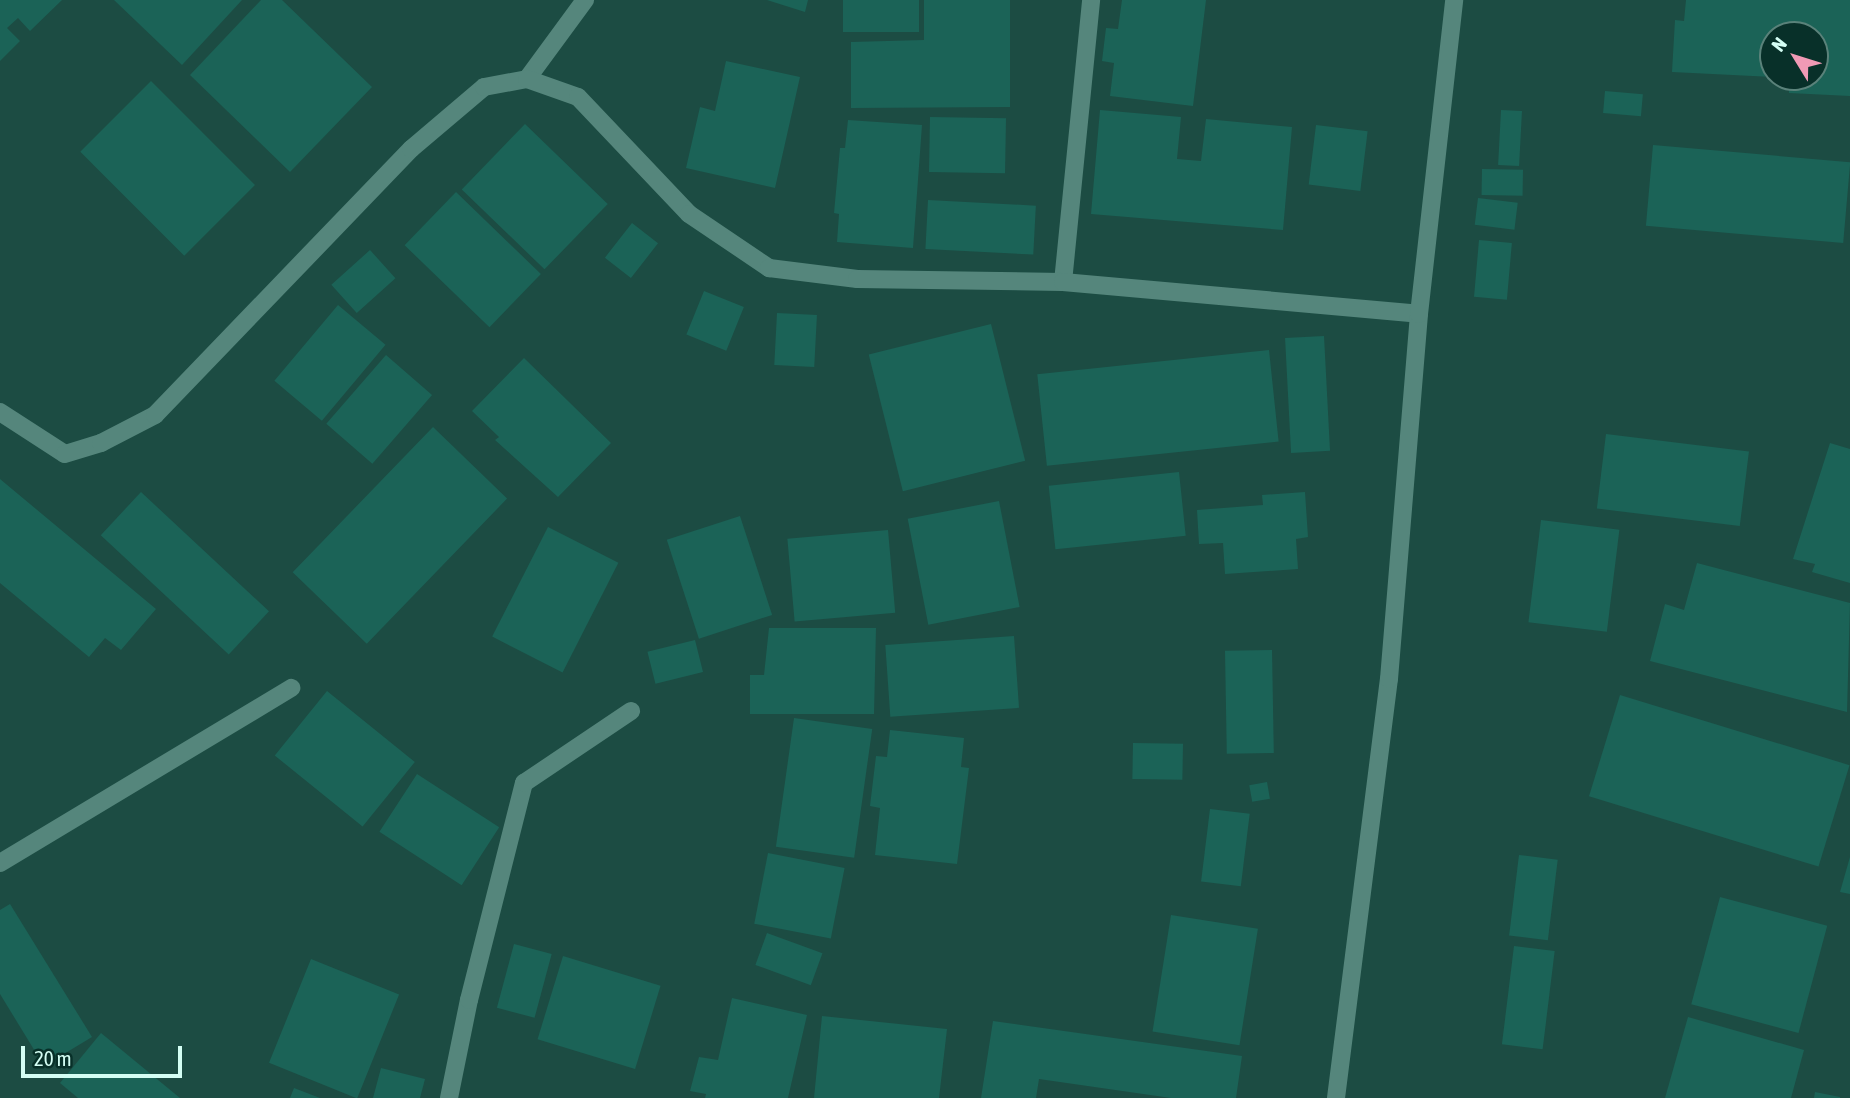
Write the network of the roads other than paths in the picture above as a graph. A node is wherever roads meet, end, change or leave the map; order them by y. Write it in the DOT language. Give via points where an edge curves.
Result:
graph roads {
  1 [pos="585,0"];
  2 [pos="1091,0"];
  3 [pos="1454,0"];
  4 [pos="527,79"];
  5 [pos="1063,282"];
  6 [pos="1419,314"];
  7 [pos="0,412"];
  8 [pos="291,688"];
  9 [pos="631,711"];
  10 [pos="0,863"];
  11 [pos="449,1098"];
  12 [pos="1336,1098"];
  1 -- 4 [label="street"];
  2 -- 5 [label="street"];
  3 -- 6 [label="street"];
  4 -- 5 [label="street" via="578,97 689,214 769,268 857,279"];
  4 -- 7 [label="street" via="484,87 411,149 155,415 101,443 65,454"];
  5 -- 6 [label="street"];
  6 -- 12 [label="street" via="1389,679"];
  8 -- 10 [label="street"];
  9 -- 11 [label="street" via="524,783"];
}
